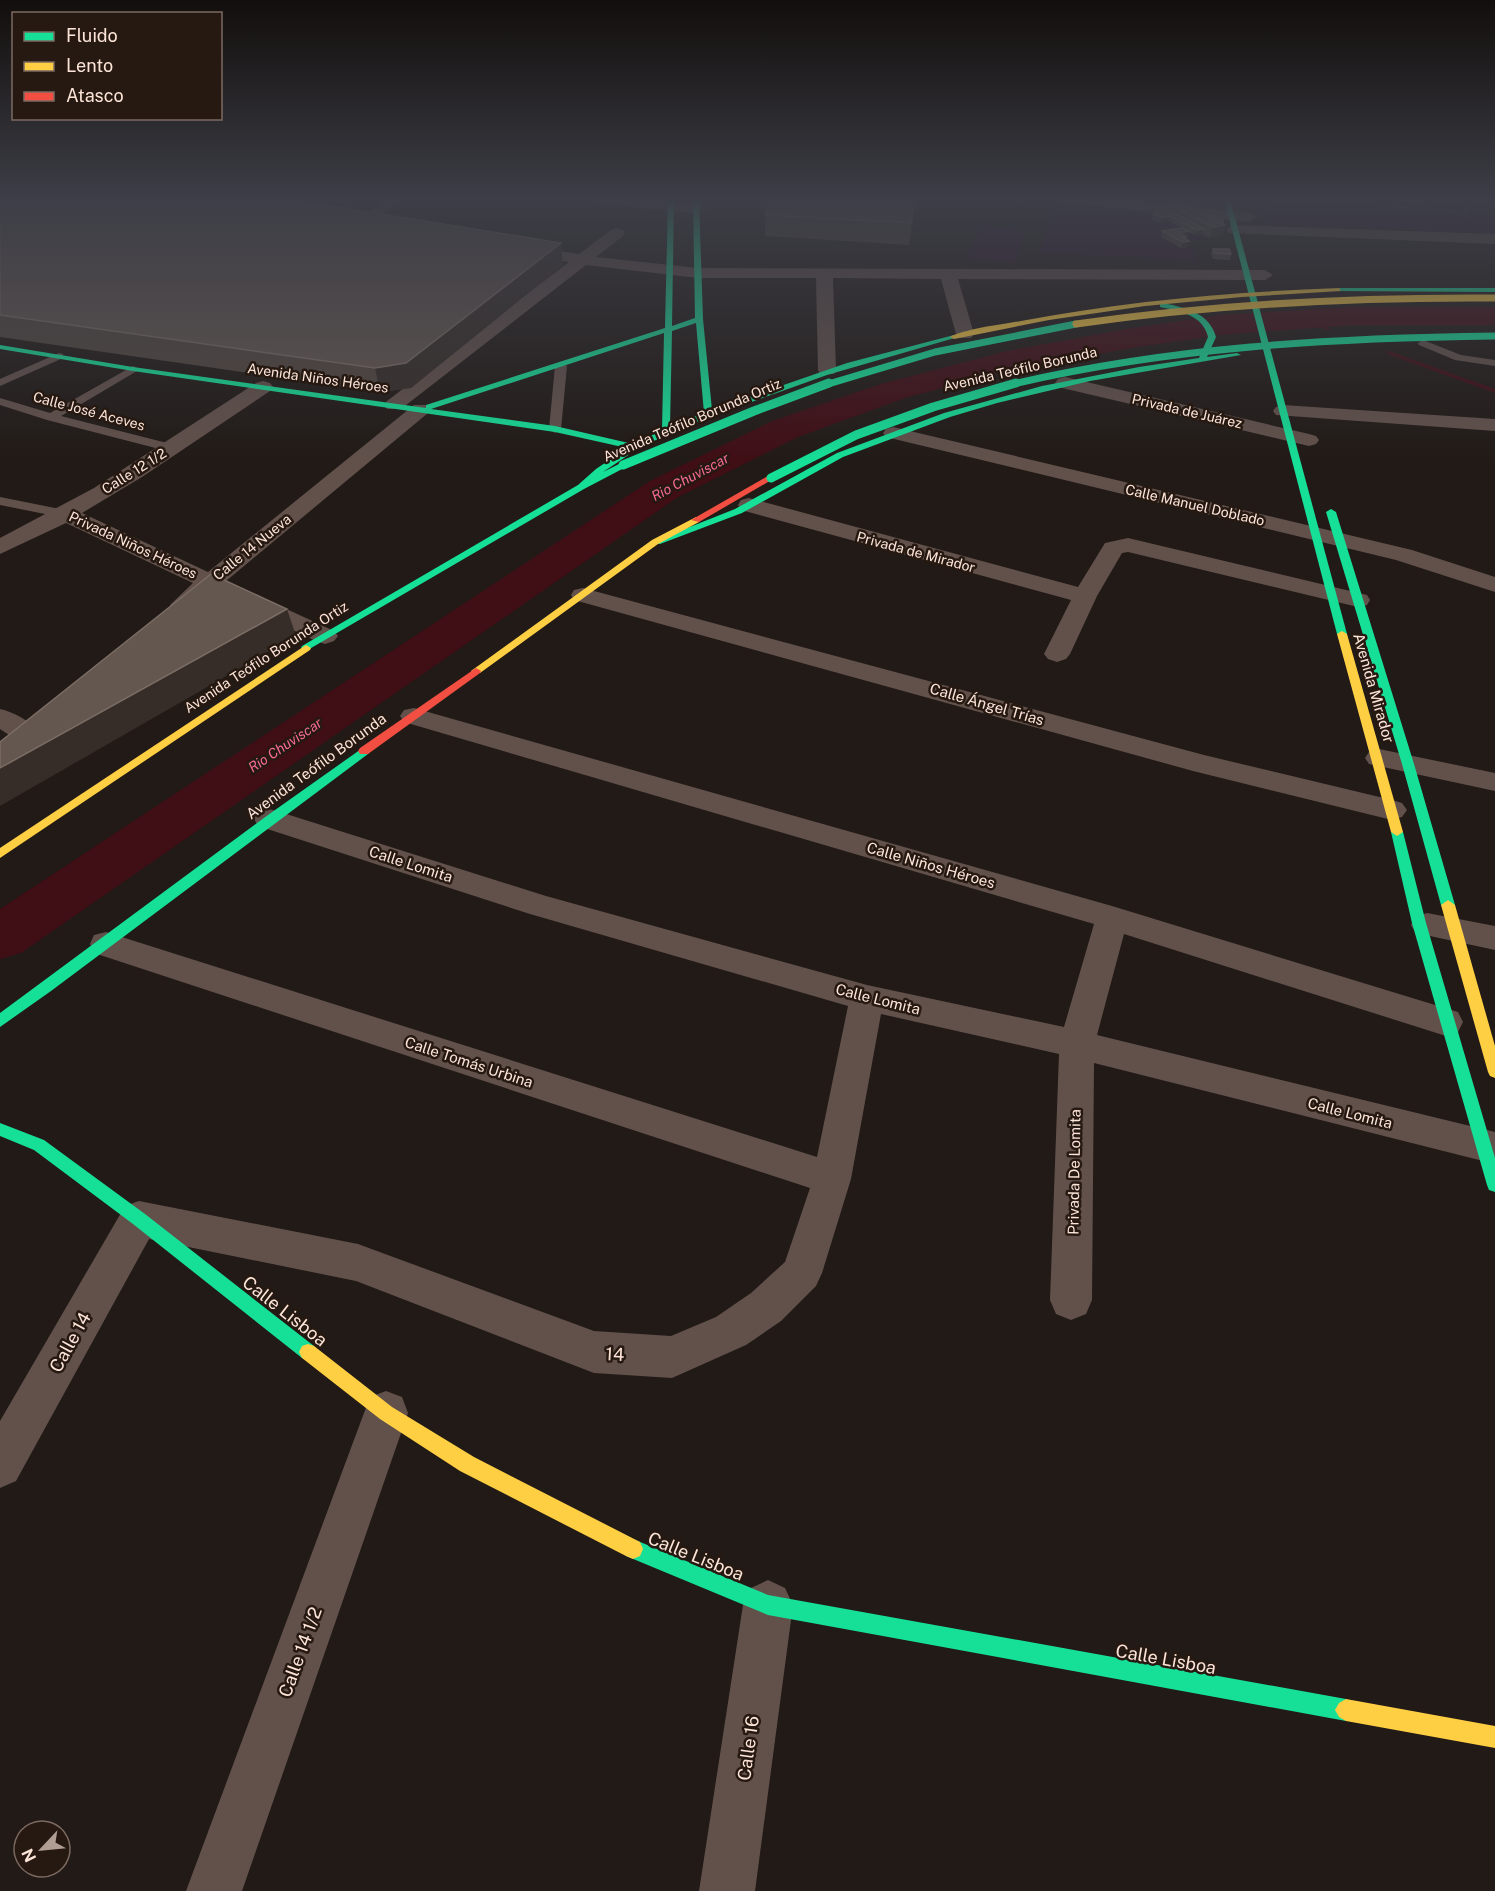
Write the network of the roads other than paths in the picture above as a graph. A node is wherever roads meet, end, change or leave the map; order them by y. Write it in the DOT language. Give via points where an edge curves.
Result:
graph roads {
  1 [pos="546,287"];
  2 [pos="669,287"];
  3 [pos="698,287"];
  4 [pos="824,287"];
  5 [pos="952,287"];
  6 [pos="1249,287"];
  7 [pos="1268,287"];
  8 [pos="1495,290"];
  9 [pos="1269,292"];
  10 [pos="1251,293"];
  11 [pos="1495,298"];
  12 [pos="1155,303"];
  13 [pos="1275,312"];
  14 [pos="699,319"];
  15 [pos="668,329"];
  16 [pos="965,334"];
  17 [pos="1283,335"];
  18 [pos="1495,336"];
  19 [pos="1495,342"];
  20 [pos="1423,343"];
  21 [pos="0,347"];
  22 [pos="1267,352"];
  23 [pos="1288,354"];
  24 [pos="59,356"];
  25 [pos="1202,359"];
  26 [pos="1495,363"];
  27 [pos="561,366"];
  28 [pos="133,369"];
  29 [pos="827,370"];
  30 [pos="0,383"];
  31 [pos="1065,383"];
  32 [pos="263,387"];
  33 [pos="0,401"];
  34 [pos="394,405"];
  35 [pos="1294,408"];
  36 [pos="421,409"];
  37 [pos="708,414"];
  38 [pos="51,417"];
  39 [pos="1495,425"];
  40 [pos="555,429"];
  41 [pos="666,430"];
  42 [pos="893,433"];
  43 [pos="1288,434"];
  44 [pos="630,446"];
  45 [pos="1311,446"];
  46 [pos="171,448"];
  47 [pos="581,487"];
  48 [pos="1326,496"];
  49 [pos="0,501"];
  50 [pos="749,505"];
  51 [pos="65,514"];
  52 [pos="1314,533"];
  53 [pos="1339,538"];
  54 [pos="655,542"];
  55 [pos="0,547"];
  56 [pos="210,581"];
  57 [pos="1495,585"];
  58 [pos="1330,594"];
  59 [pos="583,595"];
  60 [pos="1084,596"];
  61 [pos="1358,600"];
  62 [pos="164,619"];
  63 [pos="325,636"];
  64 [pos="1057,654"];
  65 [pos="414,716"];
  66 [pos="0,717"];
  67 [pos="25,732"];
  68 [pos="1377,757"];
  69 [pos="1408,764"];
  70 [pos="1495,783"];
  71 [pos="1392,810"];
  72 [pos="269,819"];
  73 [pos="1,852"];
  74 [pos="1112,918"];
  75 [pos="1419,923"];
  76 [pos="1453,929"];
  77 [pos="1495,938"];
  78 [pos="106,944"];
  79 [pos="867,998"];
  80 [pos="0,1021"];
  81 [pos="1446,1022"];
  82 [pos="1077,1044"];
  83 [pos="1495,1071"];
  84 [pos="0,1129"];
  85 [pos="1490,1147"];
  86 [pos="832,1179"];
  87 [pos="1495,1185"];
  88 [pos="139,1219"];
  89 [pos="1071,1300"];
  90 [pos="386,1413"];
  91 [pos="0,1465"];
  92 [pos="768,1605"];
  93 [pos="1495,1737"];
  94 [pos="214,1891"];
  95 [pos="727,1891"];
  1 -- 34 [label="street"];
  2 -- 15 [label="main road"];
  3 -- 14 [label="main road"];
  4 -- 29 [label="street"];
  5 -- 16 [label="street"];
  6 -- 10 [label="main road, Avenida Mirador"];
  7 -- 9 [label="main road"];
  8 -- 9 [label="main road"];
  9 -- 10 [label="main road"];
  9 -- 13 [label="main road"];
  10 -- 12 [label="main road"];
  10 -- 22 [label="main road, Avenida Mirador"];
  11 -- 47 [label="main road, Avenida Teófilo Borunda Ortiz, bridge" via="1346,298 1192,307 976,342 794,396 623,465"];
  12 -- 16 [label="main road"];
  12 -- 25 [label="main road" via="1197,315 1211,329 1212,337"];
  14 -- 15 [label="main road"];
  14 -- 37 [label="main road"];
  15 -- 27 [label="main road"];
  15 -- 41 [label="main road"];
  16 -- 29 [label="main road"];
  17 -- 23 [label="main road"];
  18 -- 54 [label="main road, Avenida Teófilo Borunda, bridge" via="1298,340 1223,347 1056,374 961,398 855,436"];
  19 -- 20 [label="main road, Avenida Teófilo Borunda"];
  20 -- 23 [label="main road, Avenida Teófilo Borunda"];
  20 -- 26 [label="lane" via="1459,358"];
  21 -- 24 [label="main road, Avenida Niños Héroes"];
  22 -- 23 [label="main road, Avenida Teófilo Borunda"];
  22 -- 25 [label="main road, Avenida Teófilo Borunda"];
  22 -- 35 [label="main road, Avenida Mirador"];
  24 -- 28 [label="main road, Avenida Niños Héroes"];
  24 -- 30 [label="lane"];
  25 -- 31 [label="main road, Avenida Teófilo Borunda"];
  27 -- 36 [label="main road"];
  27 -- 40 [label="lane"];
  28 -- 32 [label="main road, Avenida Niños Héroes"];
  28 -- 38 [label="lane"];
  29 -- 37 [label="main road"];
  31 -- 42 [label="main road, Avenida Teófilo Borunda"];
  31 -- 43 [label="street, Privada de Juárez"];
  32 -- 34 [label="main road, Avenida Niños Héroes"];
  32 -- 46 [label="street, Calle 12 1/2"];
  33 -- 38 [label="lane, Calle José Aceves"];
  34 -- 36 [label="main road, Avenida Niños Héroes"];
  35 -- 39 [label="street"];
  35 -- 43 [label="main road, Avenida Mirador"];
  35 -- 45 [label="main road, Avenida Mirador"];
  36 -- 40 [label="main road, Avenida Niños Héroes"];
  36 -- 56 [label="street, Calle 14 Nueva"];
  37 -- 41 [label="main road"];
  38 -- 46 [label="lane, Calle José Aceves"];
  40 -- 44 [label="main road, Avenida Niños Héroes"];
  41 -- 44 [label="main road"];
  42 -- 50 [label="main road, Avenida Teófilo Borunda" via="851,450"];
  42 -- 52 [label="street, Calle Manuel Doblado"];
  43 -- 45 [label="street, Privada de Juárez"];
  43 -- 52 [label="main road, Avenida Mirador"];
  44 -- 47 [label="main road" via="598,468"];
  46 -- 51 [label="street, Calle 12 1/2"];
  47 -- 63 [label="main road, Avenida Teófilo Borunda Ortiz"];
  48 -- 53 [label="main road, Avenida Mirador"];
  49 -- 51 [label="lane, Privada Niños Héroes"];
  50 -- 54 [label="main road, Avenida Teófilo Borunda"];
  50 -- 60 [label="street, Privada de Mirador"];
  51 -- 55 [label="street, Calle 12 1/2"];
  51 -- 56 [label="street, Privada Niños Héroes"];
  52 -- 53 [label="street, Calle Manuel Doblado"];
  52 -- 58 [label="main road, Avenida Mirador"];
  53 -- 57 [label="street, Calle Manuel Doblado"];
  53 -- 61 [label="main road, Avenida Mirador"];
  54 -- 59 [label="main road, Avenida Teófilo Borunda"];
  56 -- 62 [label="street, Calle 14 Nueva"];
  56 -- 63 [label="street, Privada Niños Héroes"];
  58 -- 60 [label="street" via="1128,545 1113,548"];
  58 -- 61 [label="street"];
  58 -- 68 [label="main road, Avenida Mirador"];
  59 -- 65 [label="main road, Avenida Teófilo Borunda"];
  59 -- 71 [label="street, Calle Ángel Trías" via="1203,750"];
  60 -- 64 [label="street"];
  61 -- 69 [label="main road, Avenida Mirador"];
  63 -- 73 [label="main road, Avenida Teófilo Borunda Ortiz"];
  65 -- 72 [label="main road, Avenida Teófilo Borunda"];
  65 -- 74 [label="street, Calle Niños Héroes"];
  66 -- 67 [label="street"];
  68 -- 69 [label="street"];
  68 -- 71 [label="main road, Avenida Mirador"];
  69 -- 70 [label="street"];
  69 -- 76 [label="main road, Avenida Mirador"];
  71 -- 75 [label="main road, Avenida Mirador"];
  72 -- 78 [label="main road, Avenida Teófilo Borunda"];
  72 -- 79 [label="street, Calle Lomita" via="541,906"];
  74 -- 81 [label="street, Calle Niños Héroes"];
  74 -- 82 [label="street"];
  75 -- 76 [label="street"];
  75 -- 81 [label="main road, Avenida Mirador"];
  76 -- 77 [label="street"];
  76 -- 83 [label="main road, Avenida Mirador"];
  78 -- 80 [label="main road, Avenida Teófilo Borunda"];
  78 -- 86 [label="street, Calle Tomás Urbina"];
  79 -- 82 [label="street, Calle Lomita"];
  79 -- 86 [label="street, 14"];
  81 -- 85 [label="main road, Avenida Mirador"];
  82 -- 85 [label="street, Calle Lomita"];
  82 -- 89 [label="street, Privada De Lomita"];
  84 -- 88 [label="main road, Calle Lisboa" via="39,1145"];
  85 -- 87 [label="main road, Avenida Mirador"];
  86 -- 88 [label="street, 14" via="802,1273 766,1307 731,1331 672,1357 594,1352 358,1263"];
  88 -- 90 [label="main road, Calle Lisboa"];
  88 -- 91 [label="street, Calle 14"];
  90 -- 92 [label="main road, Calle Lisboa" via="467,1464 619,1543"];
  90 -- 94 [label="street, Calle 14 1/2"];
  92 -- 93 [label="main road, Calle Lisboa"];
  92 -- 95 [label="street, Calle 16"];
}
